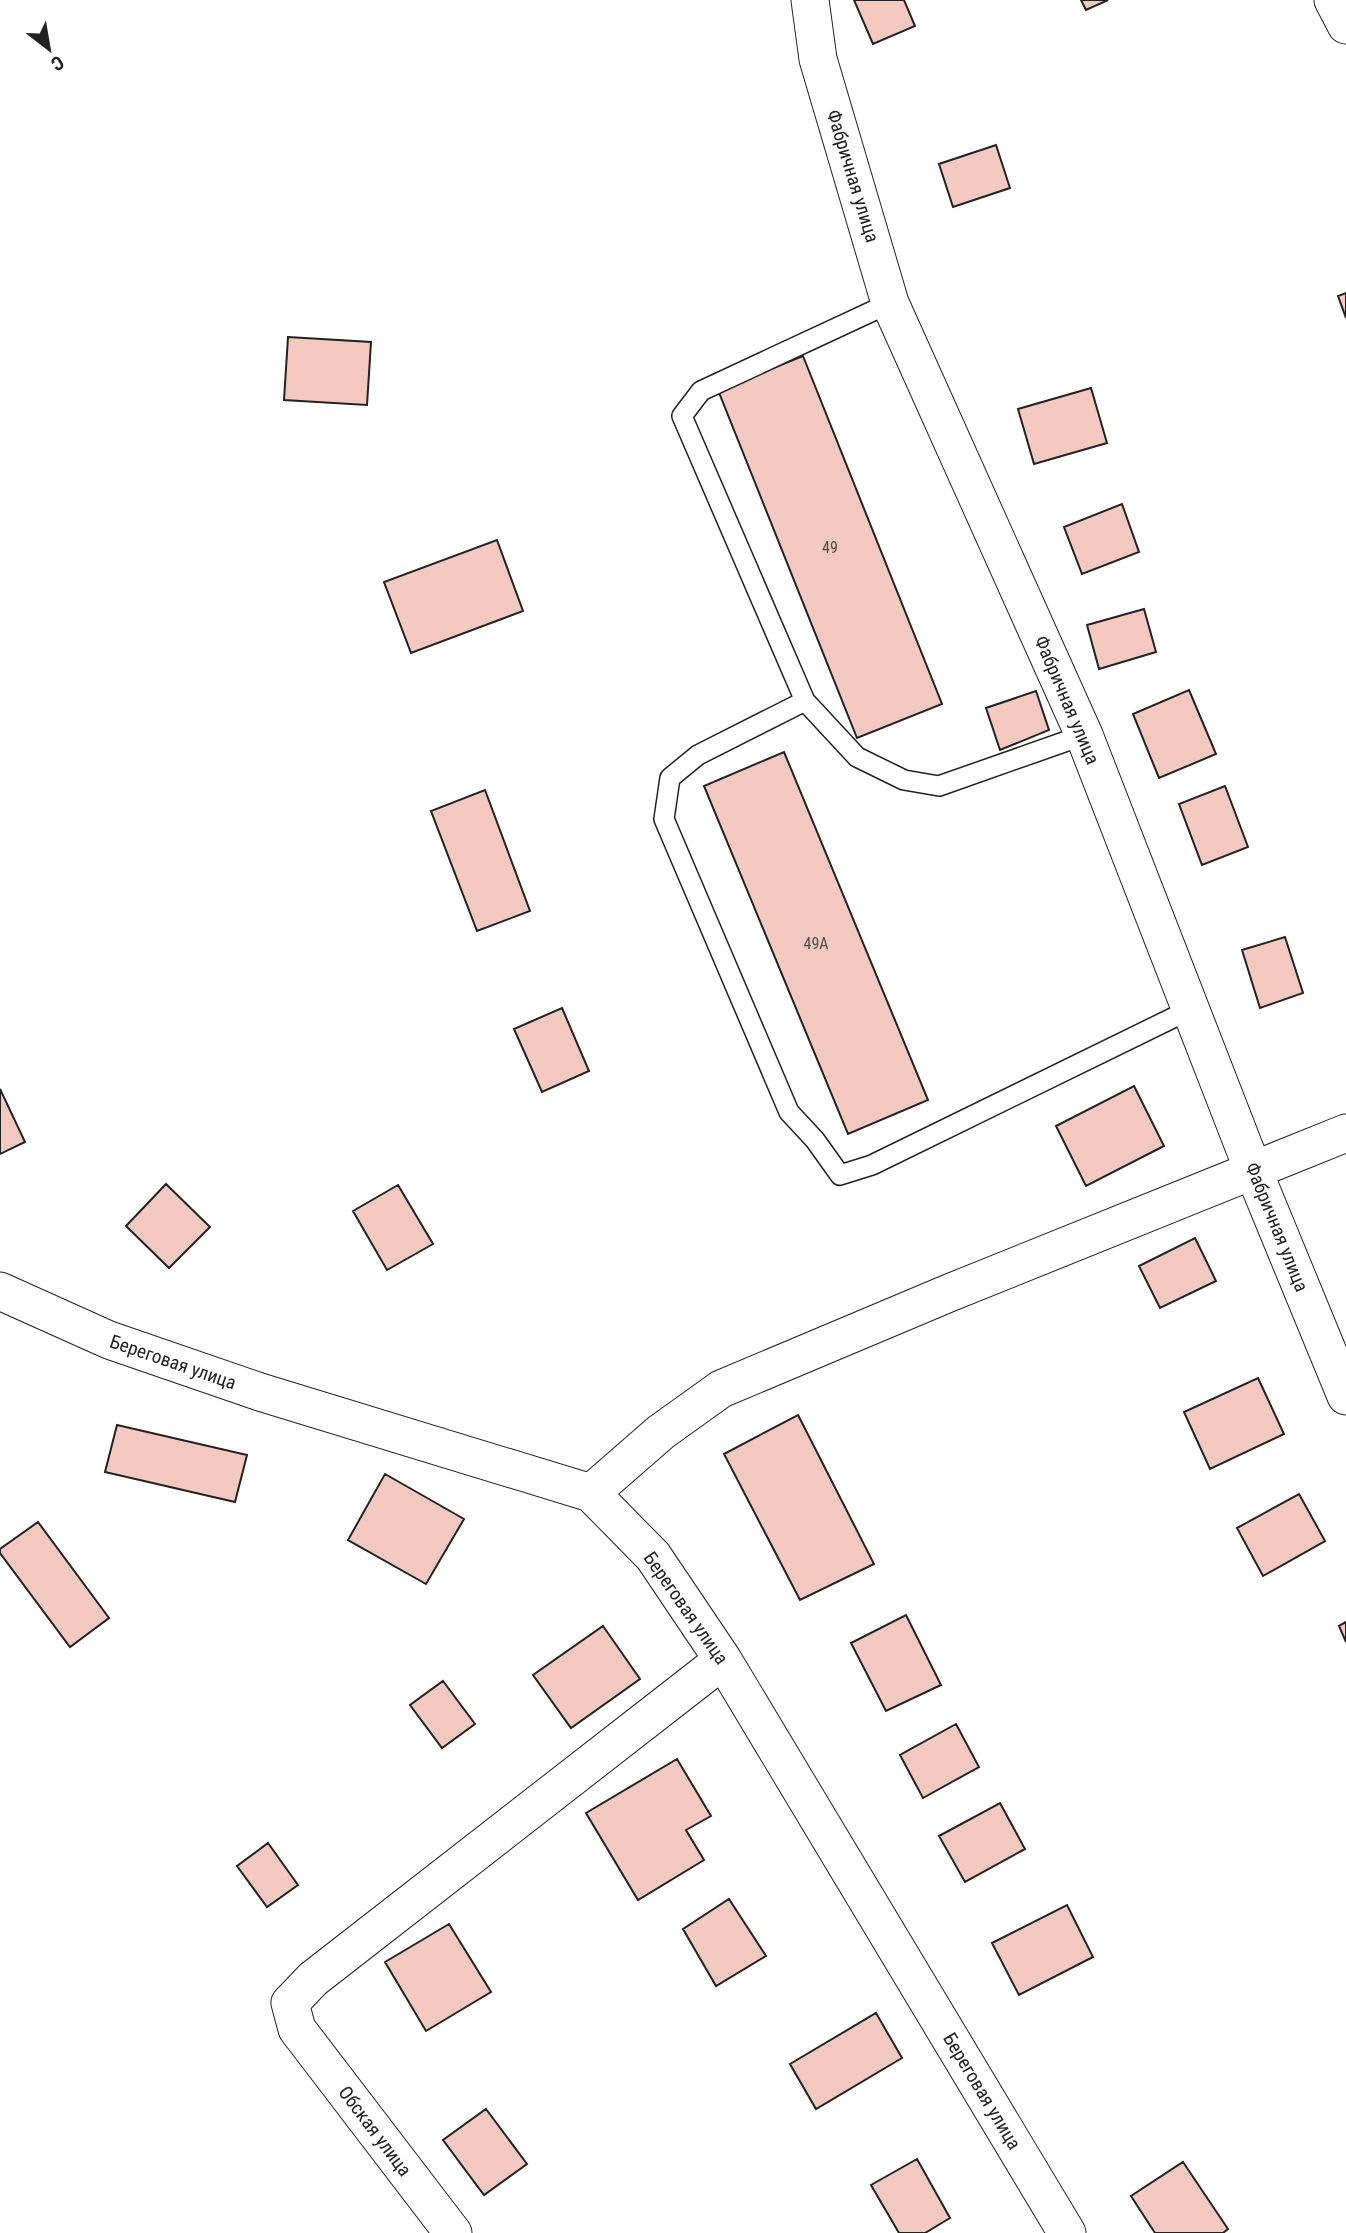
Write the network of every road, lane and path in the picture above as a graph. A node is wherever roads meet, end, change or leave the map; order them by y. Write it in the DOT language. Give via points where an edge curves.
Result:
graph roads {
  1 [pos="810,0"];
  2 [pos="1333,0"];
  3 [pos="1346,26"];
  4 [pos="890,303"];
  5 [pos="805,701"];
  6 [pos="1084,735"];
  7 [pos="1191,1009"];
  8 [pos="1346,1133"];
  9 [pos="1253,1170"];
  10 [pos="0,1291"];
  11 [pos="1346,1396"];
  12 [pos="591,1493"];
  13 [pos="723,1660"];
  14 [pos="453,2233"];
  15 [pos="1067,2233"];
  1 -- 4 [label="street, Фабричная улица" via="818,59"];
  2 -- 3 [label="street"];
  4 -- 5 [label="lane" via="701,391 682,415"];
  4 -- 6 [label="street, Фабричная улица"];
  5 -- 6 [label="lane" via="857,757 904,780 939,786"];
  5 -- 7 [label="lane" via="698,755 670,778 664,819 789,1112 840,1175 872,1165"];
  6 -- 7 [label="street, Фабричная улица"];
  7 -- 9 [label="street, Фабричная улица"];
  8 -- 9 [label="street"];
  9 -- 11 [label="street, Фабричная улица"];
  9 -- 12 [label="street" via="721,1389 661,1432"];
  10 -- 12 [label="street, Береговая улица" via="109,1340 260,1392"];
  12 -- 13 [label="street, Береговая улица" via="653,1556"];
  13 -- 14 [label="street, Обская улица" via="313,1979 290,2003 298,2029"];
  13 -- 15 [label="street, Береговая улица"];
}
